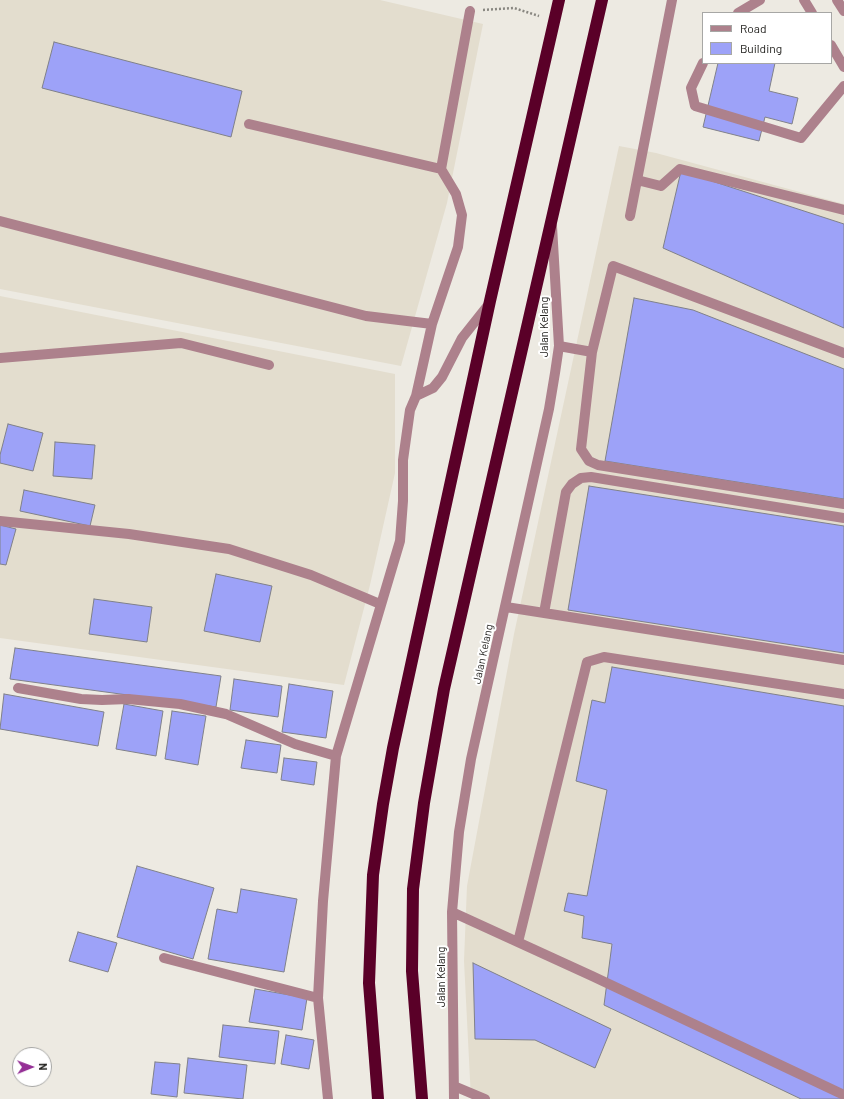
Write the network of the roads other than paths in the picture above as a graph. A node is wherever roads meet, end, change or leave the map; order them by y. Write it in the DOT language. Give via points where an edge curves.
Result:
graph roads {
  1 [pos="559,0"];
  2 [pos="602,0"];
  3 [pos="672,0"];
  4 [pos="760,0"];
  5 [pos="804,0"];
  6 [pos="837,0"];
  7 [pos="470,11"];
  8 [pos="844,11"];
  9 [pos="740,12"];
  10 [pos="811,12"];
  11 [pos="832,47"];
  12 [pos="703,64"];
  13 [pos="844,67"];
  14 [pos="844,86"];
  15 [pos="249,124"];
  16 [pos="441,170"];
  17 [pos="637,180"];
  18 [pos="844,210"];
  19 [pos="630,216"];
  20 [pos="551,217"];
  21 [pos="0,220"];
  22 [pos="490,302"];
  23 [pos="432,324"];
  24 [pos="559,346"];
  25 [pos="592,352"];
  26 [pos="844,353"];
  27 [pos="0,358"];
  28 [pos="269,365"];
  29 [pos="416,396"];
  30 [pos="844,504"];
  31 [pos="844,518"];
  32 [pos="0,521"];
  33 [pos="380,604"];
  34 [pos="506,606"];
  35 [pos="544,613"];
  36 [pos="844,660"];
  37 [pos="18,688"];
  38 [pos="844,694"];
  39 [pos="336,756"];
  40 [pos="452,912"];
  41 [pos="518,942"];
  42 [pos="164,958"];
  43 [pos="318,998"];
  44 [pos="454,1086"];
  45 [pos="844,1095"];
  46 [pos="328,1099"];
  47 [pos="378,1099"];
  48 [pos="422,1099"];
  49 [pos="454,1099"];
  50 [pos="485,1099"];
  1 -- 22 [label="highway"];
  2 -- 20 [label="highway"];
  3 -- 17 [label="street"];
  4 -- 9 [label="street"];
  5 -- 10 [label="street"];
  6 -- 8 [label="street"];
  7 -- 16 [label="street"];
  11 -- 13 [label="street"];
  12 -- 14 [label="street" via="691,88 695,106 801,138"];
  15 -- 16 [label="street"];
  16 -- 23 [label="street" via="456,194 462,215 458,247"];
  17 -- 18 [label="street" via="661,186 680,169"];
  17 -- 19 [label="street"];
  20 -- 24 [label="street, Jalan Kelang"];
  20 -- 48 [label="highway" via="444,689 424,803 413,888 412,971"];
  21 -- 23 [label="street" via="366,316"];
  22 -- 29 [label="street" via="462,338 442,377 433,388"];
  22 -- 47 [label="highway" via="393,748 377,841 370,912 369,983"];
  23 -- 29 [label="street"];
  24 -- 25 [label="street"];
  24 -- 34 [label="street, Jalan Kelang" via="549,409"];
  25 -- 26 [label="street" via="613,266"];
  25 -- 30 [label="street" via="581,449 590,461 598,465"];
  27 -- 28 [label="street" via="181,343"];
  29 -- 33 [label="street" via="410,410 403,460 400,541"];
  31 -- 35 [label="street" via="591,477 581,478 566,492"];
  32 -- 33 [label="street" via="129,534 229,549 311,575"];
  33 -- 39 [label="street"];
  34 -- 35 [label="street"];
  34 -- 40 [label="street, Jalan Kelang" via="465,792"];
  35 -- 36 [label="street"];
  37 -- 39 [label="street" via="81,699 128,699 180,704 226,714 295,744"];
  38 -- 41 [label="street" via="604,657 587,662"];
  39 -- 43 [label="street" via="323,901"];
  40 -- 41 [label="street"];
  40 -- 44 [label="street, Jalan Kelang"];
  41 -- 45 [label="street"];
  42 -- 43 [label="street"];
  43 -- 46 [label="street"];
  44 -- 49 [label="street, Jalan Kelang"];
  44 -- 50 [label="street"];
}
